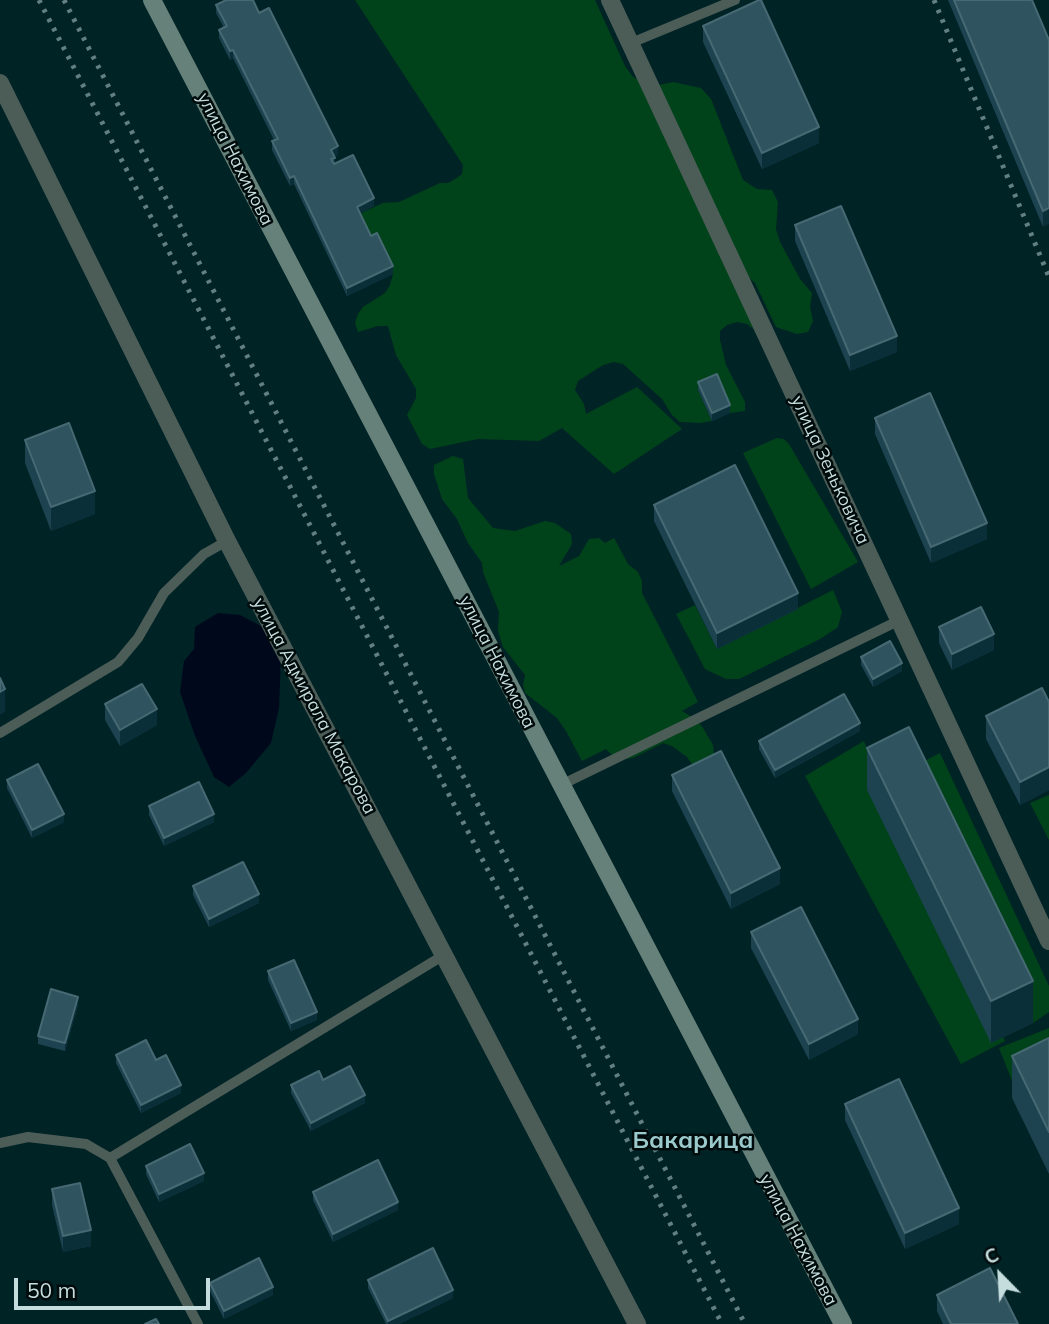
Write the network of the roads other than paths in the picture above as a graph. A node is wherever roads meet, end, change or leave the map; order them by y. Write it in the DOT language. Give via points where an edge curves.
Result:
graph roads {
  1 [pos="152,0"];
  2 [pos="610,0"];
  3 [pos="735,0"];
  4 [pos="631,43"];
  5 [pos="0,83"];
  6 [pos="227,541"];
  7 [pos="900,620"];
  8 [pos="0,733"];
  9 [pos="561,785"];
  10 [pos="1049,941"];
  11 [pos="444,955"];
  12 [pos="0,1143"];
  13 [pos="110,1158"];
  14 [pos="198,1324"];
  15 [pos="637,1324"];
  16 [pos="842,1324"];
  1 -- 9 [label="main road, улица Нахимова"];
  2 -- 4 [label="street, улица Зеньковича"];
  3 -- 4 [label="lane"];
  4 -- 7 [label="street, улица Зеньковича"];
  5 -- 6 [label="street, улица Адмирала Макарова"];
  6 -- 8 [label="lane" via="204,554 164,593 118,662"];
  6 -- 11 [label="street, улица Адмирала Макарова"];
  7 -- 9 [label="lane"];
  7 -- 10 [label="street, улица Зеньковича"];
  9 -- 16 [label="main road, улица Нахимова"];
  11 -- 13 [label="lane"];
  11 -- 15 [label="street, улица Адмирала Макарова"];
  12 -- 13 [label="lane" via="28,1137 86,1144"];
  13 -- 14 [label="lane"];
}
